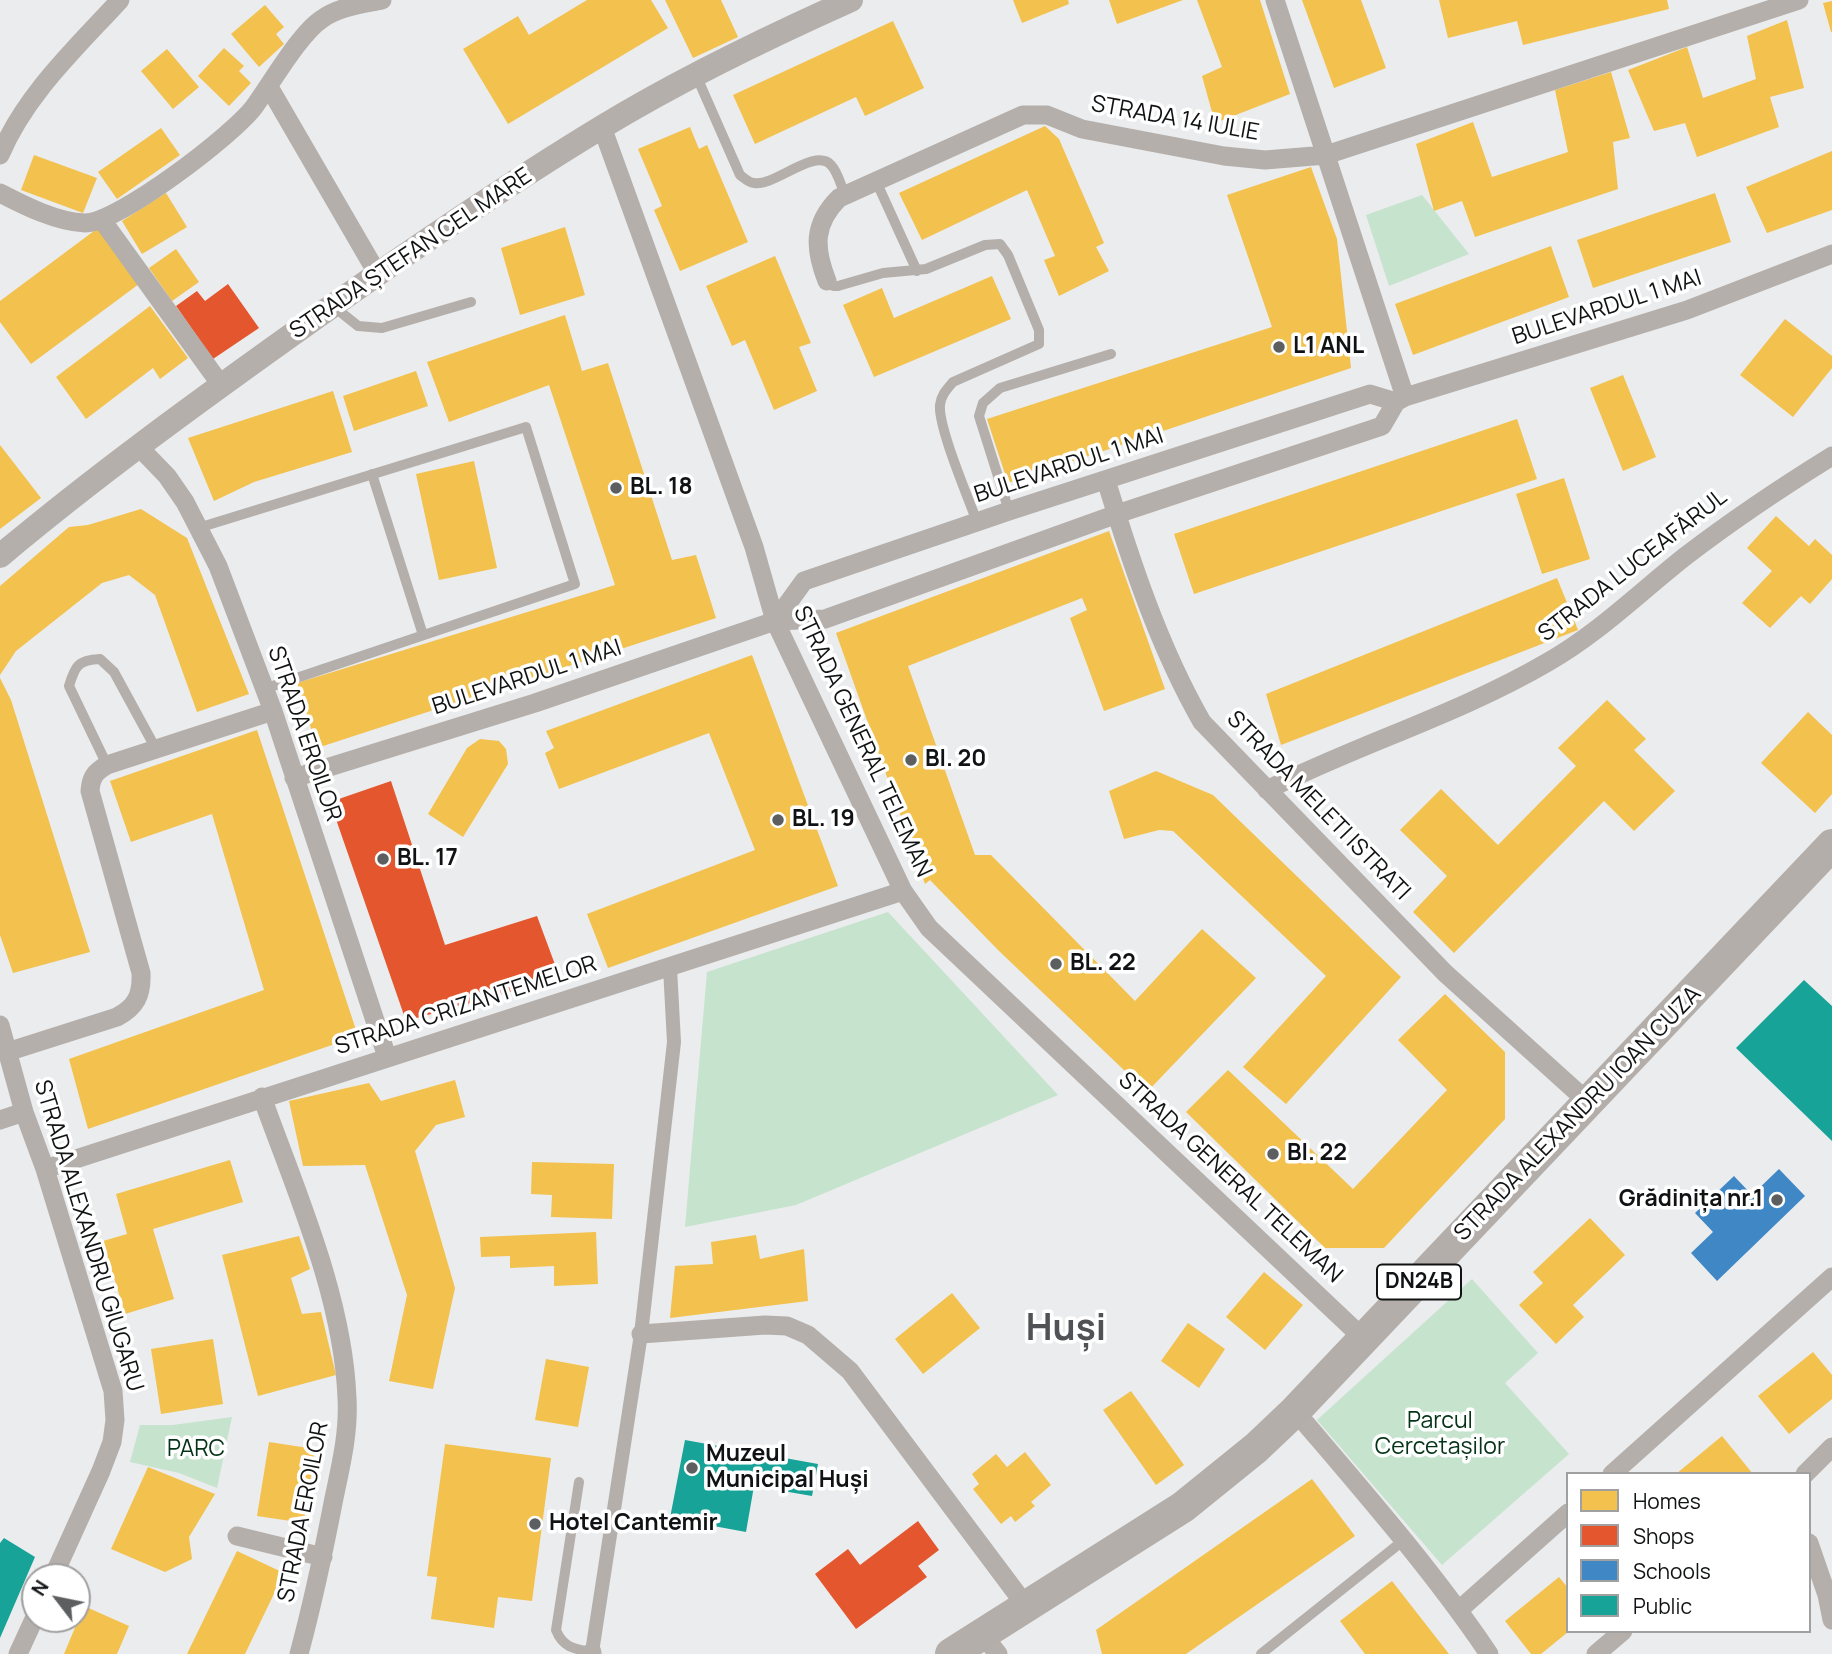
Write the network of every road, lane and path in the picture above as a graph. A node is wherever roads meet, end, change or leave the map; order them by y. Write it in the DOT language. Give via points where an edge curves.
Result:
graph roads {
  1 [pos="120,0"];
  2 [pos="382,0"];
  3 [pos="851,0"];
  4 [pos="1275,0"];
  5 [pos="1799,0"];
  6 [pos="321,9"];
  7 [pos="696,75"];
  8 [pos="269,87"];
  9 [pos="602,127"];
  10 [pos="0,155"];
  11 [pos="1326,155"];
  12 [pos="876,181"];
  13 [pos="0,193"];
  14 [pos="845,195"];
  15 [pos="102,220"];
  16 [pos="1832,254"];
  17 [pos="917,271"];
  18 [pos="377,273"];
  19 [pos="827,281"];
  20 [pos="471,302"];
  21 [pos="332,306"];
  22 [pos="1111,354"];
  23 [pos="220,385"];
  24 [pos="1401,400"];
  25 [pos="139,447"];
  26 [pos="1832,456"];
  27 [pos="372,474"];
  28 [pos="1106,480"];
  29 [pos="1009,510"];
  30 [pos="1116,514"];
  31 [pos="976,522"];
  32 [pos="198,528"];
  33 [pos="0,555"];
  34 [pos="775,621"];
  35 [pos="422,635"];
  36 [pos="264,688"];
  37 [pos="273,711"];
  38 [pos="156,749"];
  39 [pos="107,765"];
  40 [pos="294,778"];
  41 [pos="1268,790"];
  42 [pos="1832,845"];
  43 [pos="904,891"];
  44 [pos="670,968"];
  45 [pos="0,1024"];
  46 [pos="8,1052"];
  47 [pos="387,1057"];
  48 [pos="262,1097"];
  49 [pos="1589,1103"];
  50 [pos="24,1112"];
  51 [pos="0,1121"];
  52 [pos="45,1169"];
  53 [pos="1832,1277"];
  54 [pos="641,1334"];
  55 [pos="1364,1339"];
  56 [pos="1295,1411"];
  57 [pos="1832,1447"];
  58 [pos="1614,1472"];
  59 [pos="1807,1472"];
  60 [pos="579,1482"];
  61 [pos="1566,1515"];
  62 [pos="237,1536"];
  63 [pos="1404,1540"];
  64 [pos="1811,1549"];
  65 [pos="323,1557"];
  66 [pos="59,1563"];
  67 [pos="1026,1606"];
  68 [pos="1459,1610"];
  69 [pos="1832,1620"];
  70 [pos="27,1633"];
  71 [pos="1621,1633"];
  72 [pos="990,1644"];
  73 [pos="592,1653"];
  74 [pos="18,1654"];
  75 [pos="299,1654"];
  76 [pos="951,1654"];
  77 [pos="1261,1654"];
  78 [pos="1489,1654"];
  79 [pos="1596,1654"];
  1 -- 10 [label="street" via="38,89"];
  2 -- 6 [label="street"];
  3 -- 7 [label="street, STRADA ȘTEFAN CEL MARE"];
  4 -- 11 [label="street"];
  5 -- 11 [label="street, STRADA 14 IULIE"];
  6 -- 8 [label="street"];
  7 -- 9 [label="street, STRADA ȘTEFAN CEL MARE"];
  7 -- 14 [label="lane" via="740,175 751,183 762,183 815,160 827,161"];
  8 -- 15 [label="street" via="217,142"];
  8 -- 18 [label="street"];
  9 -- 18 [label="street, STRADA ȘTEFAN CEL MARE"];
  9 -- 34 [label="street, STRADA GENERAL TELEMAN" via="754,547"];
  11 -- 12 [label="street, STRADA 14 IULIE" via="1265,160 1224,156 1082,129 1032,114 1004,122"];
  11 -- 24 [label="street"];
  12 -- 14 [label="street, STRADA 14 IULIE"];
  12 -- 17 [label="lane"];
  13 -- 15 [label="street" via="62,218 85,223"];
  14 -- 19 [label="street, STRADA 14 IULIE" via="828,209 820,226 817,246"];
  15 -- 23 [label="street"];
  16 -- 24 [label="street, BULEVARDUL 1 MAI" via="1687,310"];
  17 -- 19 [label="lane" via="883,273 838,286"];
  17 -- 31 [label="lane" via="985,244 1000,244 1039,330 1039,344 953,382 943,393 943,425"];
  18 -- 21 [label="street, STRADA ȘTEFAN CEL MARE"];
  20 -- 21 [label="lane" via="382,328 358,326"];
  21 -- 23 [label="street, STRADA ȘTEFAN CEL MARE"];
  22 -- 29 [label="lane" via="1000,388 984,403 979,416"];
  23 -- 25 [label="street, STRADA ȘTEFAN CEL MARE"];
  24 -- 28 [label="street, BULEVARDUL 1 MAI" via="1370,394"];
  24 -- 30 [label="street, BULEVARDUL 1 MAI" via="1382,426"];
  25 -- 32 [label="street, STRADA EROILOR" via="167,475"];
  25 -- 33 [label="street, STRADA ȘTEFAN CEL MARE"];
  26 -- 41 [label="street, STRADA LUCEAFĂRUL" via="1751,507 1549,662"];
  27 -- 32 [label="lane"];
  27 -- 35 [label="lane"];
  27 -- 35 [label="lane" via="526,427 575,584"];
  28 -- 29 [label="street, BULEVARDUL 1 MAI"];
  28 -- 30 [label="street, STRADA MELETI ISTRATI"];
  29 -- 31 [label="street, BULEVARDUL 1 MAI"];
  30 -- 34 [label="street, BULEVARDUL 1 MAI" via="825,619"];
  30 -- 41 [label="street, STRADA MELETI ISTRATI" via="1163,644 1188,698 1202,722"];
  31 -- 34 [label="street, BULEVARDUL 1 MAI" via="804,581"];
  32 -- 36 [label="street, STRADA EROILOR" via="218,566"];
  34 -- 40 [label="street, BULEVARDUL 1 MAI"];
  34 -- 43 [label="street, STRADA GENERAL TELEMAN"];
  35 -- 36 [label="lane"];
  36 -- 37 [label="street, STRADA EROILOR"];
  37 -- 38 [label="street"];
  37 -- 40 [label="street, STRADA EROILOR"];
  38 -- 39 [label="street"];
  38 -- 39 [label="lane" via="114,672 100,659 86,659 74,669 69,686"];
  39 -- 46 [label="street" via="91,779 90,791 142,988 130,1011"];
  40 -- 47 [label="street, STRADA EROILOR"];
  41 -- 49 [label="street, STRADA MELETI ISTRATI" via="1445,973"];
  42 -- 49 [label="highway, STRADA ALEXANDRU IOAN CUZA / DN24B"];
  43 -- 44 [label="street, STRADA CRIZANTEMELOR"];
  43 -- 55 [label="street, STRADA GENERAL TELEMAN" via="929,928"];
  44 -- 47 [label="street, STRADA CRIZANTEMELOR"];
  44 -- 54 [label="street" via="674,1042"];
  45 -- 46 [label="street, STRADA ALEXANDRU GIUGARU"];
  46 -- 50 [label="street, STRADA ALEXANDRU GIUGARU"];
  47 -- 48 [label="street, STRADA CRIZANTEMELOR"];
  48 -- 52 [label="street, STRADA CRIZANTEMELOR"];
  48 -- 65 [label="street, STRADA EROILOR" via="321,1265 338,1330 347,1397 346,1435"];
  49 -- 55 [label="highway, STRADA ALEXANDRU IOAN CUZA / DN24B"];
  50 -- 51 [label="street"];
  50 -- 52 [label="street, STRADA ALEXANDRU GIUGARU"];
  52 -- 66 [label="street, STRADA ALEXANDRU GIUGARU" via="113,1391 115,1420 101,1471"];
  53 -- 58 [label="street"];
  54 -- 67 [label="street" via="765,1325 788,1326 808,1335 850,1371"];
  54 -- 73 [label="street"];
  55 -- 56 [label="highway, STRADA ALEXANDRU IOAN CUZA / DN24B"];
  56 -- 63 [label="street"];
  56 -- 67 [label="highway, STRADA ALEXANDRU IOAN CUZA / DN24B" via="1183,1507"];
  57 -- 59 [label="street"];
  60 -- 73 [label="lane" via="555,1630 568,1647"];
  61 -- 68 [label="street"];
  62 -- 65 [label="street"];
  63 -- 68 [label="street"];
  63 -- 77 [label="lane"];
  64 -- 69 [label="street"];
  65 -- 75 [label="street, STRADA EROILOR"];
  67 -- 72 [label="highway, STRADA ALEXANDRU IOAN CUZA / DN24B"];
  68 -- 78 [label="street"];
  70 -- 74 [label="street"];
  71 -- 79 [label="street"];
  72 -- 76 [label="highway, STRADA ALEXANDRU IOAN CUZA / DN24B"];
}
